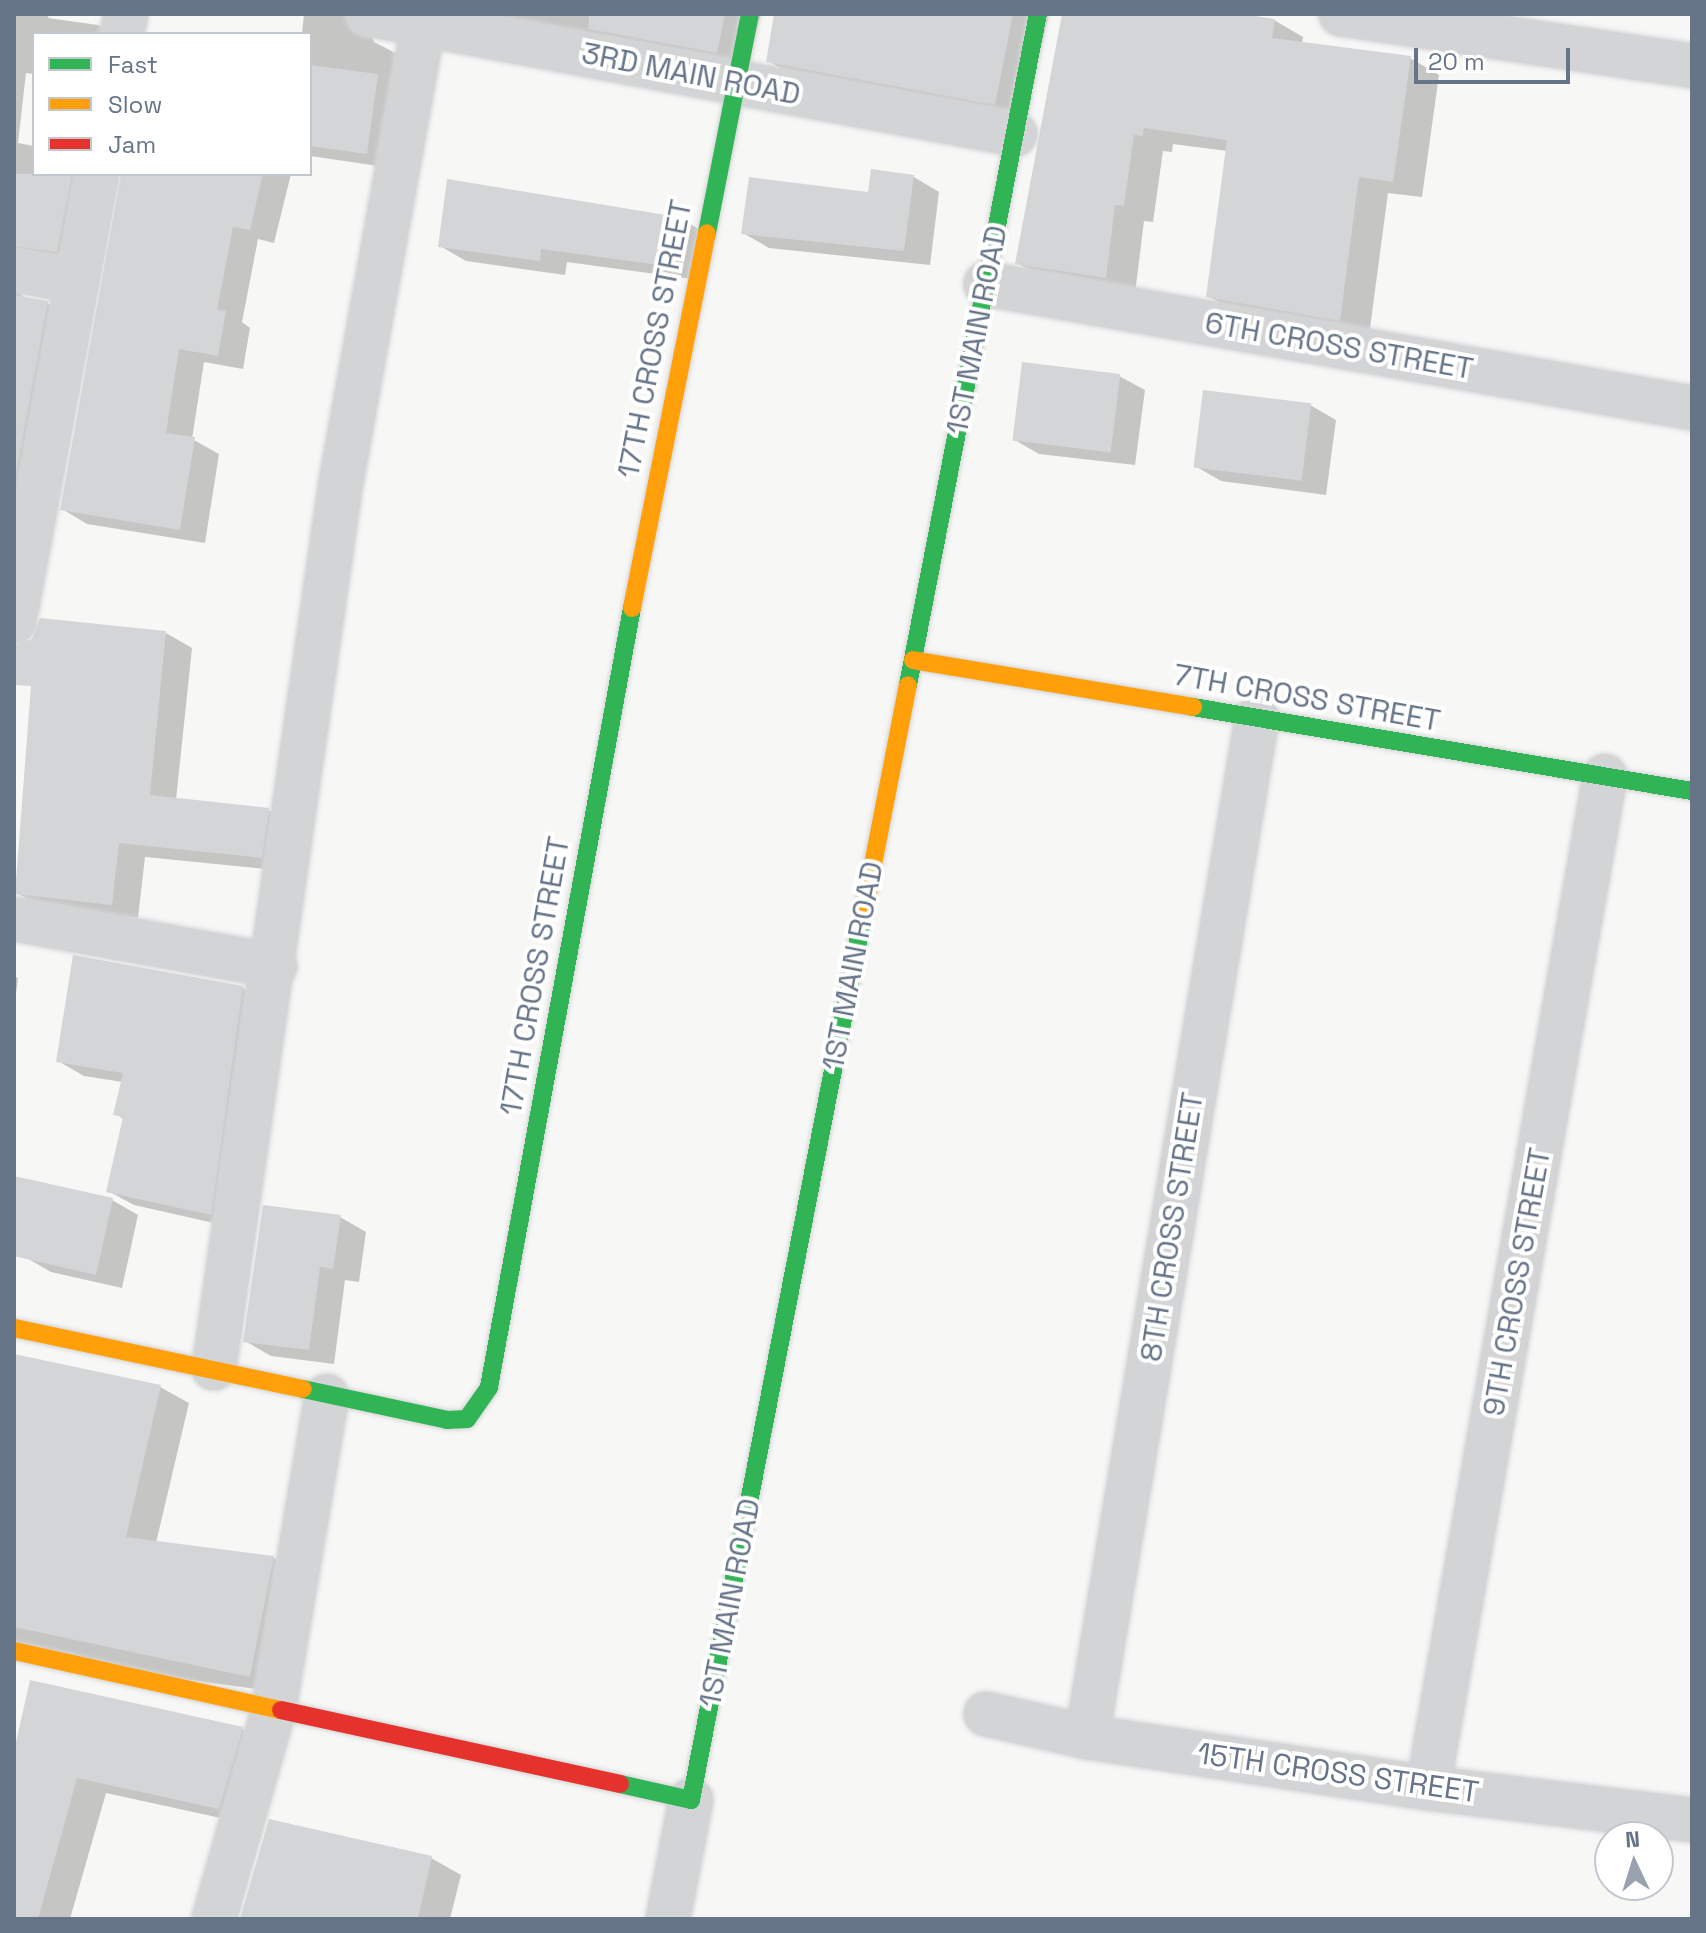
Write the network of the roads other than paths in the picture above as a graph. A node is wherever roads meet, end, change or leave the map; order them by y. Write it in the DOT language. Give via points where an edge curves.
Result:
graph roads {
  1 [pos="368,14"];
  2 [pos="750,14"];
  3 [pos="1038,14"];
  4 [pos="1341,14"];
  5 [pos="424,18"];
  6 [pos="1692,66"];
  7 [pos="735,83"];
  8 [pos="1015,134"];
  9 [pos="97,176"];
  10 [pos="14,270"];
  11 [pos="77,281"];
  12 [pos="986,284"];
  13 [pos="1692,408"];
  14 [pos="27,475"];
  15 [pos="14,622"];
  16 [pos="913,660"];
  17 [pos="1257,718"];
  18 [pos="1605,776"];
  19 [pos="1692,791"];
  20 [pos="14,919"];
  21 [pos="275,966"];
  22 [pos="14,1328"];
  23 [pos="214,1368"];
  24 [pos="327,1396"];
  25 [pos="14,1651"];
  26 [pos="274,1708"];
  27 [pos="986,1714"];
  28 [pos="1087,1737"];
  29 [pos="1428,1788"];
  30 [pos="691,1800"];
  31 [pos="1692,1820"];
  32 [pos="214,1919"];
  33 [pos="668,1919"];
  1 -- 5 [label="street, 3RD MAIN ROAD"];
  2 -- 7 [label="street"];
  3 -- 8 [label="street, 1ST MAIN ROAD"];
  4 -- 6 [label="street"];
  5 -- 7 [label="street, 3RD MAIN ROAD"];
  5 -- 21 [label="street" via="340,488"];
  7 -- 8 [label="street, 3RD MAIN ROAD"];
  7 -- 24 [label="street, 17TH CROSS STREET" via="594,795 489,1387 467,1419 447,1420"];
  8 -- 12 [label="street, 1ST MAIN ROAD"];
  9 -- 11 [label="street"];
  10 -- 11 [label="street"];
  11 -- 14 [label="street"];
  12 -- 13 [label="street, 6TH CROSS STREET"];
  12 -- 16 [label="street, 1ST MAIN ROAD"];
  14 -- 15 [label="street"];
  16 -- 17 [label="street, 7TH CROSS STREET"];
  16 -- 30 [label="street, 1ST MAIN ROAD"];
  17 -- 18 [label="street, 7TH CROSS STREET"];
  17 -- 28 [label="street, 8TH CROSS STREET"];
  18 -- 19 [label="street, 7TH CROSS STREET"];
  18 -- 29 [label="street, 9TH CROSS STREET"];
  20 -- 21 [label="street"];
  21 -- 23 [label="street"];
  22 -- 23 [label="street, 17TH CROSS STREET"];
  23 -- 24 [label="street, 17TH CROSS STREET"];
  24 -- 26 [label="street"];
  25 -- 26 [label="street"];
  26 -- 30 [label="street"];
  26 -- 32 [label="street"];
  27 -- 28 [label="street, 15TH CROSS STREET"];
  28 -- 29 [label="street, 15TH CROSS STREET"];
  29 -- 31 [label="street, 15TH CROSS STREET"];
  30 -- 33 [label="street, 1ST MAIN ROAD"];
}
